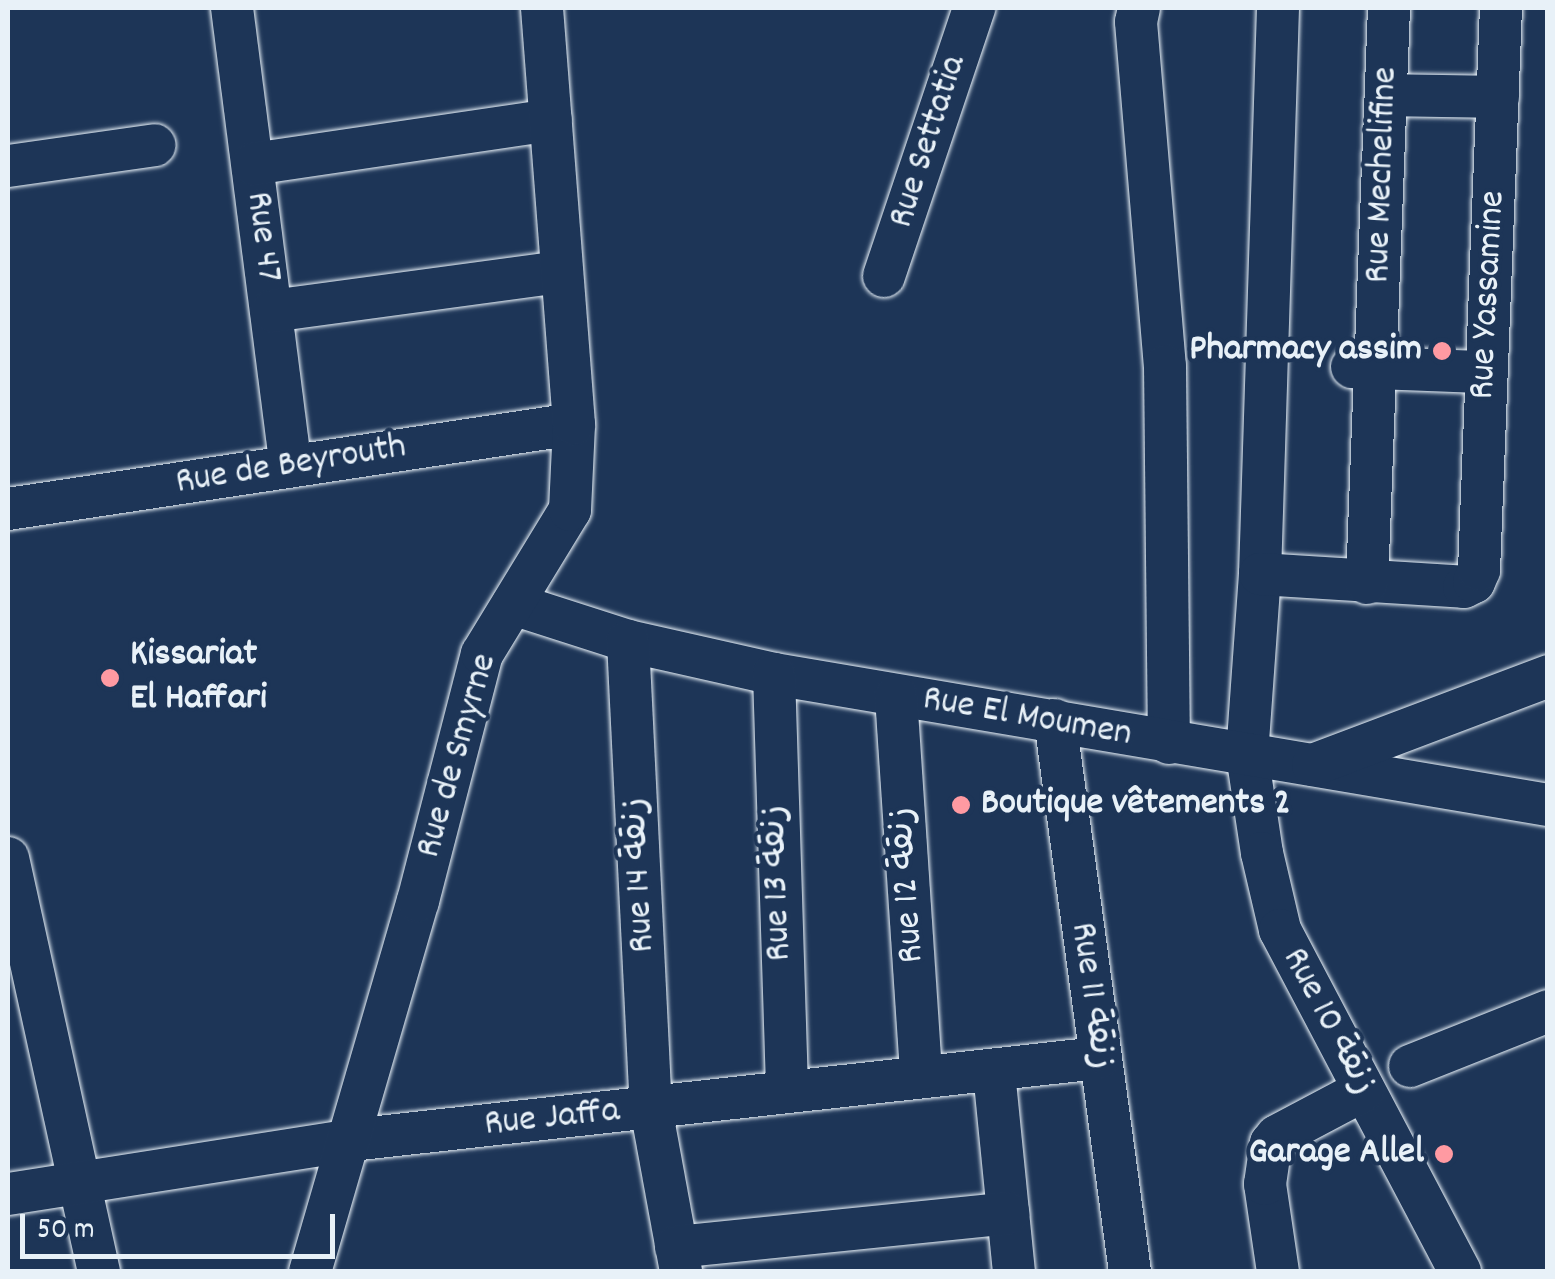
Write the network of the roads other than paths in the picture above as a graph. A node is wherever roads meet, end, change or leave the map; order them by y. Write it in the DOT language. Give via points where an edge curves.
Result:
graph roads {
  1 [pos="232,8"];
  2 [pos="542,8"];
  3 [pos="974,8"];
  4 [pos="1139,8"];
  5 [pos="1278,8"];
  6 [pos="1389,8"];
  7 [pos="1501,8"];
  8 [pos="1386,95"];
  9 [pos="1498,97"];
  10 [pos="551,120"];
  11 [pos="155,145"];
  12 [pos="253,164"];
  13 [pos="8,166"];
  14 [pos="562,272"];
  15 [pos="884,276"];
  16 [pos="272,311"];
  17 [pos="1365,368"];
  18 [pos="1485,372"];
  19 [pos="574,424"];
  20 [pos="291,466"];
  21 [pos="8,509"];
  22 [pos="1260,574"];
  23 [pos="1367,582"];
  24 [pos="513,604"];
  25 [pos="628,641"];
  26 [pos="774,674"];
  27 [pos="1548,676"];
  28 [pos="896,696"];
  29 [pos="1056,720"];
  30 [pos="1169,742"];
  31 [pos="1247,754"];
  32 [pos="1312,765"];
  33 [pos="1548,805"];
  34 [pos="8,858"];
  35 [pos="1548,1011"];
  36 [pos="1099,1058"];
  37 [pos="1410,1066"];
  38 [pos="994,1072"];
  39 [pos="921,1074"];
  40 [pos="1364,1090"];
  41 [pos="786,1092"];
  42 [pos="651,1108"];
  43 [pos="351,1140"];
  44 [pos="82,1183"];
  45 [pos="8,1194"];
  46 [pos="1008,1213"];
  47 [pos="678,1259"];
  48 [pos="98,1272"];
  49 [pos="310,1272"];
  50 [pos="1014,1272"];
  51 [pos="1130,1272"];
  52 [pos="1278,1272"];
  53 [pos="1460,1272"];
  1 -- 12 [label="street, Rue 47"];
  2 -- 10 [label="street, Rue de Smyrne"];
  3 -- 15 [label="street, Rue Settatia"];
  4 -- 30 [label="street" via="1165,366"];
  5 -- 22 [label="street, Rue 10 زنقة"];
  6 -- 8 [label="street, Rue Mechelifine"];
  7 -- 9 [label="street, Rue Yassamine"];
  8 -- 9 [label="street"];
  8 -- 17 [label="street, Rue Mechelifine"];
  9 -- 18 [label="street, Rue Yassamine"];
  10 -- 12 [label="street"];
  10 -- 14 [label="street, Rue de Smyrne"];
  11 -- 13 [label="street"];
  12 -- 16 [label="street, Rue 47"];
  14 -- 16 [label="street"];
  14 -- 19 [label="street, Rue de Smyrne"];
  16 -- 20 [label="street, Rue 47"];
  17 -- 18 [label="street"];
  17 -- 23 [label="street, Rue Mechelifine"];
  18 -- 23 [label="street, Rue Yassamine" via="1474,582"];
  19 -- 20 [label="street, Rue de Beyrouth"];
  19 -- 24 [label="street, Rue de Smyrne" via="568,518"];
  20 -- 21 [label="street, Rue de Beyrouth"];
  22 -- 23 [label="street"];
  22 -- 31 [label="street, Rue 10 زنقة"];
  24 -- 25 [label="street, Rue El Moumen"];
  24 -- 43 [label="street, Rue de Smyrne" via="472,683"];
  25 -- 26 [label="street, Rue El Moumen"];
  25 -- 42 [label="street, Rue 14 زنقة"];
  26 -- 28 [label="street, Rue El Moumen"];
  26 -- 41 [label="street, Rue 13 زنقة"];
  27 -- 32 [label="street"];
  28 -- 29 [label="street, Rue El Moumen"];
  28 -- 39 [label="street, Rue 12 زنقة"];
  29 -- 30 [label="street, Rue El Moumen"];
  29 -- 36 [label="street, Rue 11 زنقة"];
  30 -- 31 [label="street, Rue El Moumen"];
  31 -- 32 [label="street, Rue El Moumen"];
  31 -- 40 [label="street, Rue 10 زنقة" via="1280,930"];
  32 -- 33 [label="street, Rue El Moumen"];
  34 -- 44 [label="street"];
  35 -- 37 [label="street"];
  36 -- 38 [label="street, Rue Jaffa"];
  36 -- 51 [label="street, Rue 11 زنقة"];
  38 -- 39 [label="street, Rue Jaffa"];
  38 -- 46 [label="street"];
  39 -- 41 [label="street, Rue Jaffa"];
  40 -- 52 [label="street" via="1271,1144 1265,1184"];
  40 -- 53 [label="street, Rue 10 زنقة"];
  41 -- 42 [label="street, Rue Jaffa"];
  42 -- 43 [label="street, Rue Jaffa"];
  42 -- 47 [label="street, Rue 14 زنقة"];
  43 -- 44 [label="street, Rue Jaffa"];
  43 -- 49 [label="street, Rue de Smyrne"];
  44 -- 45 [label="street, Rue Jaffa"];
  44 -- 48 [label="street"];
  46 -- 47 [label="street"];
  46 -- 50 [label="street"];
}
